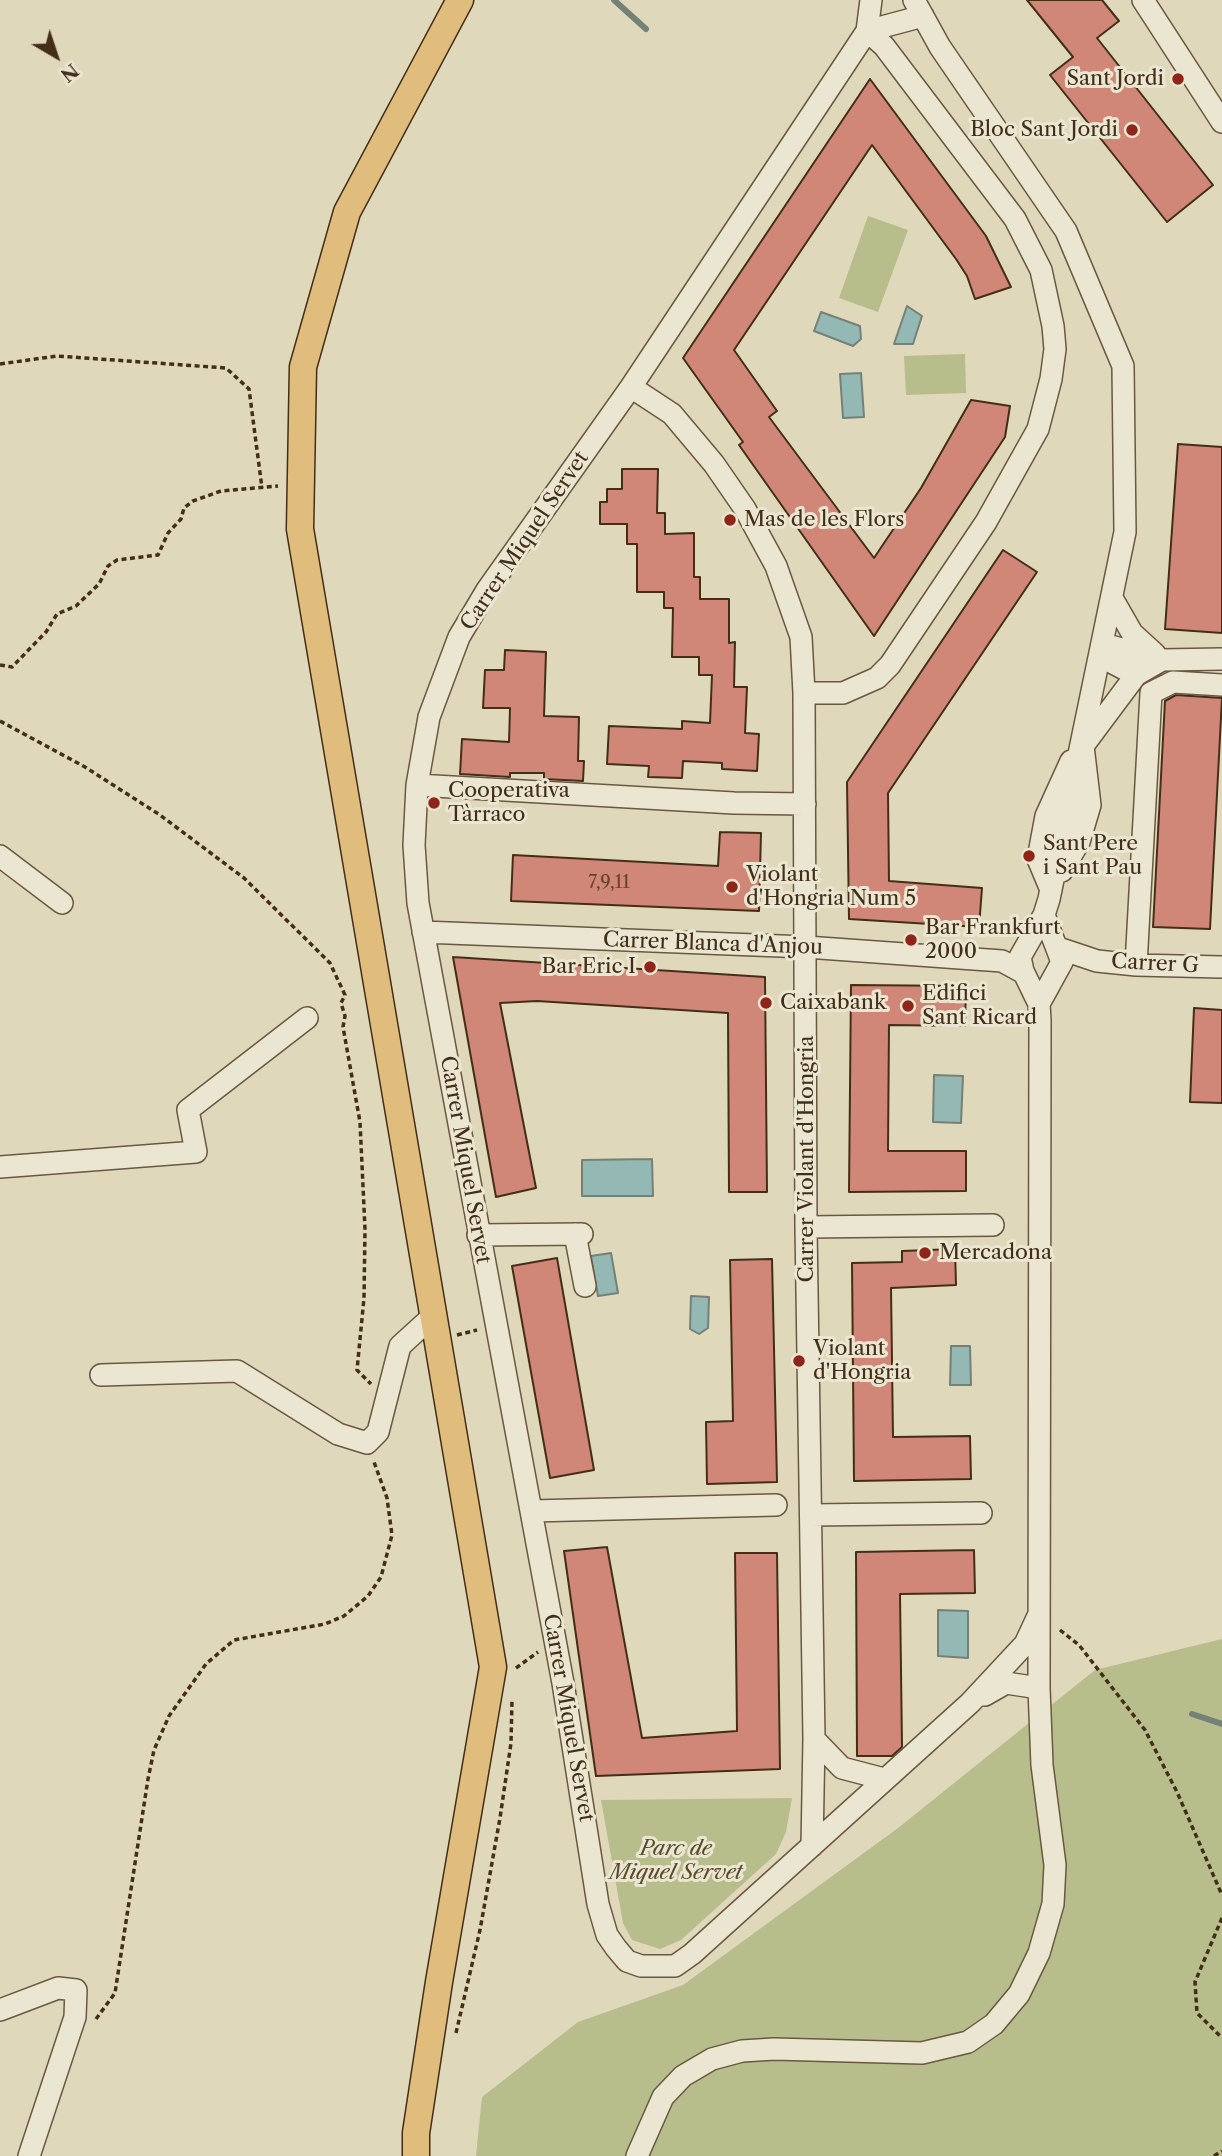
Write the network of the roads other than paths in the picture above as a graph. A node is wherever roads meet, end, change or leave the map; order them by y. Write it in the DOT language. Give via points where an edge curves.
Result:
graph roads {
  1 [pos="460,0"];
  2 [pos="872,0"];
  3 [pos="1143,0"];
  4 [pos="919,8"];
  5 [pos="867,31"];
  6 [pos="1222,121"];
  7 [pos="631,387"];
  8 [pos="1112,598"];
  9 [pos="1103,644"];
  10 [pos="1222,659"];
  11 [pos="1162,660"];
  12 [pos="1136,675"];
  13 [pos="1222,685"];
  14 [pos="804,693"];
  15 [pos="1085,736"];
  16 [pos="417,785"];
  17 [pos="805,804"];
  18 [pos="0,856"];
  19 [pos="62,904"];
  20 [pos="1044,915"];
  21 [pos="423,932"];
  22 [pos="806,947"];
  23 [pos="1024,948"];
  24 [pos="1056,959"];
  25 [pos="1002,961"];
  26 [pos="1136,965"];
  27 [pos="1222,967"];
  28 [pos="1026,975"];
  29 [pos="1039,1004"];
  30 [pos="307,1018"];
  31 [pos="0,1167"];
  32 [pos="993,1225"];
  33 [pos="806,1227"];
  34 [pos="478,1235"];
  35 [pos="585,1286"];
  36 [pos="436,1327"];
  37 [pos="102,1375"];
  38 [pos="776,1505"];
  39 [pos="531,1511"];
  40 [pos="981,1513"];
  41 [pos="811,1515"];
  42 [pos="1039,1614"];
  43 [pos="1039,1688"];
  44 [pos="970,1703"];
  45 [pos="814,1739"];
  46 [pos="884,1779"];
  47 [pos="812,1846"];
  48 [pos="0,2010"];
  49 [pos="29,2156"];
  50 [pos="416,2156"];
  51 [pos="638,2156"];
  1 -- 36 [label="main road" via="347,212 303,367 300,529"];
  2 -- 5 [label="street, Carrer Miquel Servet"];
  3 -- 6 [label="street"];
  4 -- 5 [label="street"];
  4 -- 8 [label="street" via="943,51 1066,231 1123,366 1125,532"];
  5 -- 7 [label="street, Carrer Miquel Servet"];
  5 -- 14 [label="street" via="884,46 1020,227 1041,270 1055,349 1038,429 986,522 890,665 877,678 843,693"];
  7 -- 14 [label="street, Carrer Violant d'Hongria" via="672,414 754,522 796,616"];
  7 -- 16 [label="street, Carrer Miquel Servet" via="486,590 460,637 429,717"];
  8 -- 9 [label="street"];
  8 -- 11 [label="street" via="1132,633"];
  9 -- 11 [label="street"];
  9 -- 12 [label="street" via="1112,663"];
  9 -- 15 [label="street"];
  10 -- 11 [label="street"];
  11 -- 12 [label="street"];
  12 -- 15 [label="street"];
  13 -- 26 [label="street" via="1173,682 1152,693"];
  14 -- 17 [label="street, Carrer Violant d'Hongria"];
  15 -- 20 [label="street"];
  16 -- 17 [label="street"];
  16 -- 21 [label="street, Carrer Miquel Servet" via="414,845"];
  17 -- 22 [label="street, Carrer Violant d'Hongria"];
  18 -- 19 [label="street"];
  20 -- 23 [label="street"];
  20 -- 24 [label="street"];
  21 -- 22 [label="street, Carrer Blanca d'Anjou"];
  21 -- 34 [label="street, Carrer Miquel Servet"];
  22 -- 25 [label="street, Carrer Blanca d'Anjou"];
  22 -- 33 [label="street, Carrer Violant d'Hongria"];
  23 -- 24 [label="street" via="1040,940"];
  23 -- 25 [label="street"];
  23 -- 28 [label="street" via="1020,965"];
  24 -- 26 [label="street, Carrer G"];
  24 -- 28 [label="street" via="1040,982"];
  24 -- 29 [label="street"];
  25 -- 28 [label="street, Carrer Blanca d'Anjou"];
  26 -- 27 [label="street, Carrer G"];
  28 -- 29 [label="street"];
  29 -- 42 [label="street"];
  30 -- 31 [label="street" via="188,1110 196,1152"];
  32 -- 33 [label="street"];
  33 -- 41 [label="street, Carrer Violant d'Hongria"];
  34 -- 35 [label="street" via="579,1234"];
  34 -- 39 [label="street, Carrer Miquel Servet"];
  36 -- 37 [label="street" via="400,1346 379,1432 367,1443 338,1434 237,1371"];
  36 -- 50 [label="main road" via="493,1667 439,1982"];
  38 -- 39 [label="street"];
  39 -- 47 [label="street, Carrer Miquel Servet" via="598,1904 607,1935 627,1961 641,1966 675,1966"];
  40 -- 41 [label="street"];
  41 -- 45 [label="street, Carrer Violant d'Hongria"];
  42 -- 43 [label="street"];
  42 -- 44 [label="street, Carrer Miquel Servet" via="1025,1644"];
  43 -- 44 [label="street, Carrer Miquel Servet" via="1006,1683"];
  43 -- 51 [label="street" via="1041,1765 1054,1890 1039,1953 1008,2009 979,2036 941,2050 896,2054 774,2049 712,2059 683,2076 663,2097"];
  44 -- 46 [label="street, Carrer Miquel Servet"];
  45 -- 46 [label="street" via="842,1768"];
  45 -- 47 [label="street, Carrer Violant d'Hongria"];
  46 -- 47 [label="street, Carrer Miquel Servet"];
  48 -- 49 [label="street" via="58,1988 76,1990 75,2017"];
}
